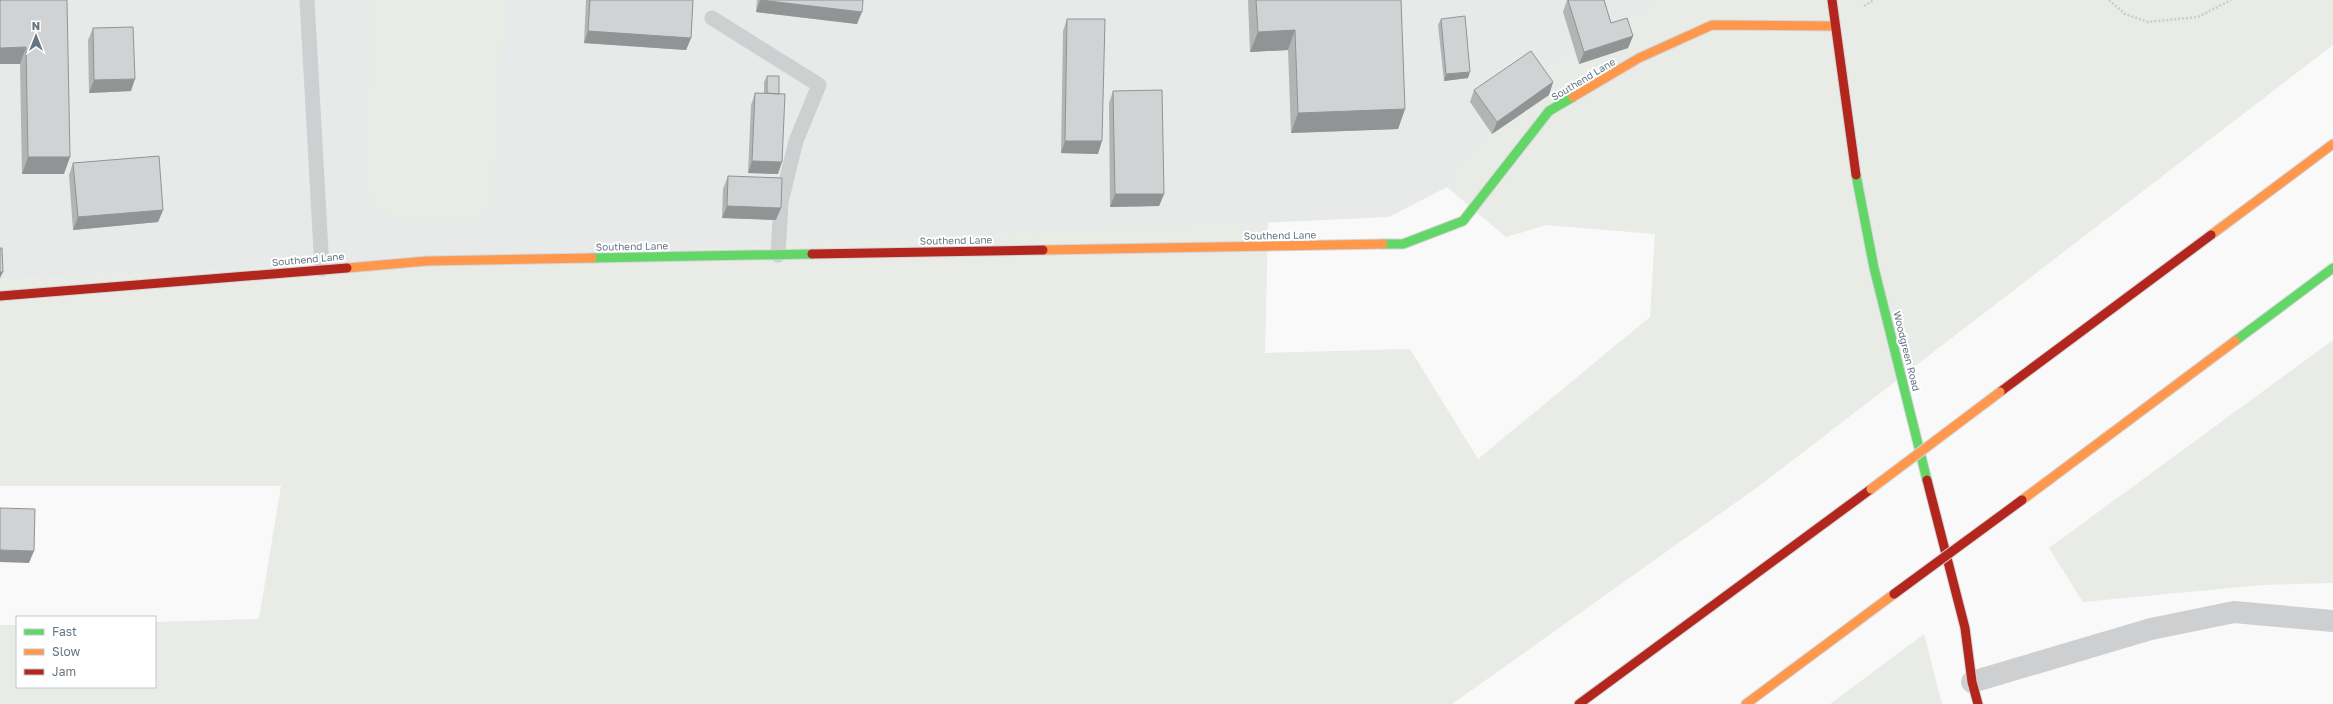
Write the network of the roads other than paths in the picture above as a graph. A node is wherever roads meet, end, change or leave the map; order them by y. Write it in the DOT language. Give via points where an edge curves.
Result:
graph roads {
  1 [pos="307,0"];
  2 [pos="1832,0"];
  3 [pos="712,18"];
  4 [pos="1834,26"];
  5 [pos="2333,144"];
  6 [pos="778,254"];
  7 [pos="2333,268"];
  8 [pos="322,270"];
  9 [pos="0,296"];
  10 [pos="2333,622"];
  11 [pos="1972,682"];
  12 [pos="1579,704"];
  13 [pos="1746,704"];
  14 [pos="1978,704"];
  1 -- 8 [label="lane"];
  2 -- 4 [label="main road, Woodgreen Road"];
  3 -- 6 [label="lane" via="819,85 796,141 781,202"];
  4 -- 6 [label="main road, Southend Lane" via="1712,25 1639,58 1549,111 1463,221 1404,244"];
  4 -- 11 [label="main road, Woodgreen Road" via="1851,151 1874,268 1965,628"];
  5 -- 12 [label="main road, bridge"];
  6 -- 8 [label="main road, Southend Lane" via="427,261"];
  7 -- 13 [label="main road, bridge"];
  8 -- 9 [label="main road, Southend Lane"];
  10 -- 11 [label="street" via="2234,612 2151,629"];
  11 -- 14 [label="main road, Woodgreen Road"];
}
